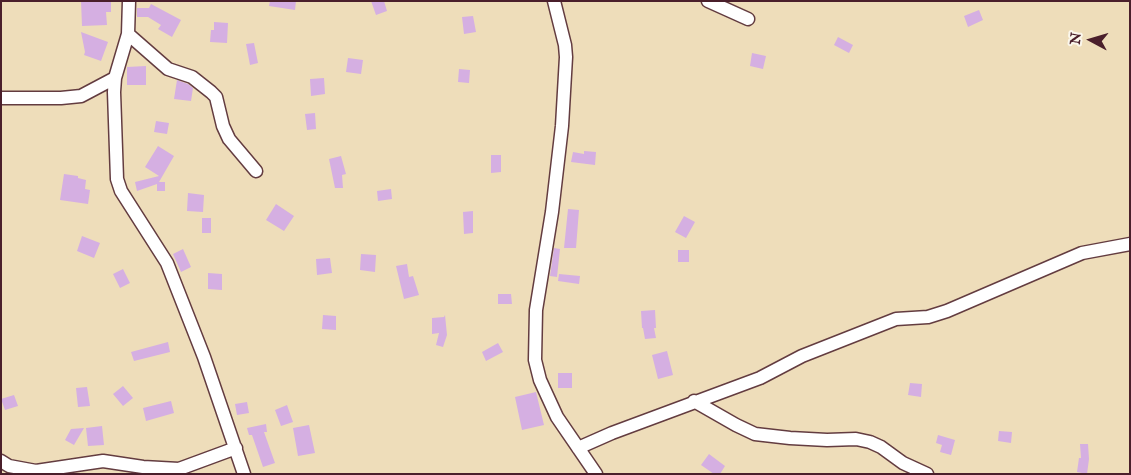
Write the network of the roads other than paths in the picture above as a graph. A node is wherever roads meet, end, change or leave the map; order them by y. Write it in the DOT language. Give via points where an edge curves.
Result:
graph roads {
  1 [pos="129,1"];
  2 [pos="554,1"];
  3 [pos="708,1"];
  4 [pos="748,18"];
  5 [pos="128,34"];
  6 [pos="115,78"];
  7 [pos="1,98"];
  8 [pos="256,171"];
  9 [pos="1130,244"];
  10 [pos="694,402"];
  11 [pos="236,448"];
  12 [pos="578,448"];
  13 [pos="1,461"];
  14 [pos="244,474"];
  15 [pos="596,474"];
  16 [pos="927,474"];
  1 -- 5 [label="street"];
  2 -- 12 [label="street" via="566,57 562,126 548,247 536,310 535,360 540,380 557,417"];
  3 -- 4 [label="street"];
  5 -- 6 [label="street"];
  5 -- 8 [label="street" via="168,69 192,77 211,92 216,98 229,139"];
  6 -- 7 [label="street" via="82,96"];
  6 -- 11 [label="street" via="116,179 168,263"];
  9 -- 10 [label="street" via="1082,253 947,311 928,317 896,319 802,356 760,378"];
  10 -- 12 [label="street"];
  10 -- 16 [label="street" via="755,434 870,442"];
  11 -- 13 [label="street" via="179,469 103,461 36,470 9,466"];
  11 -- 14 [label="street"];
  12 -- 15 [label="street"];
}
